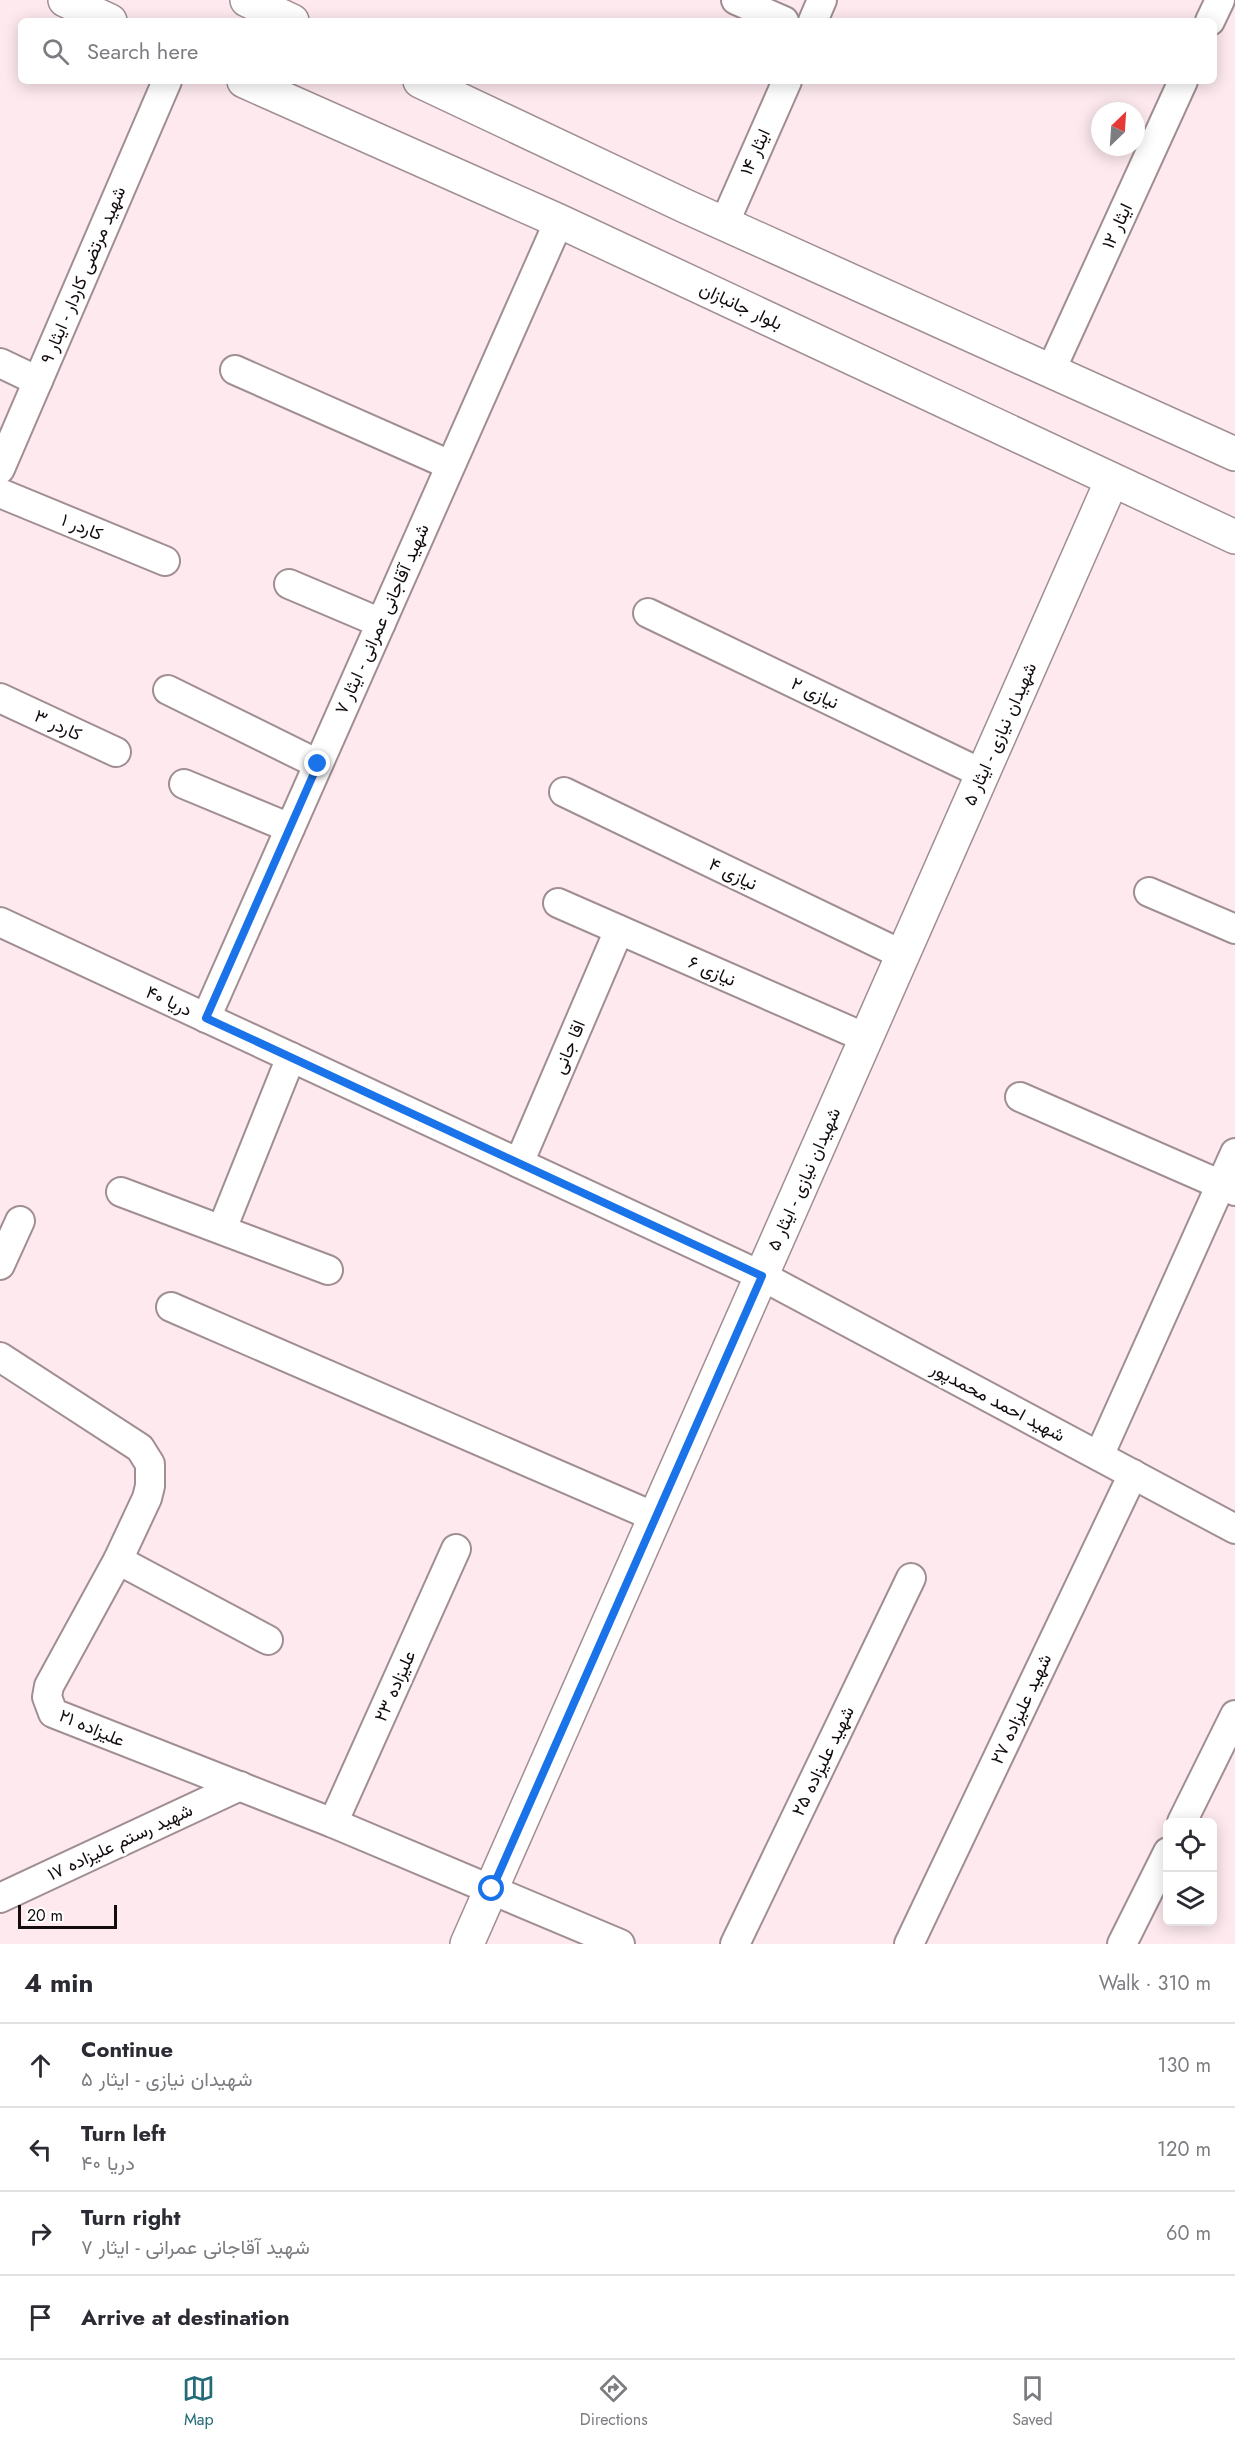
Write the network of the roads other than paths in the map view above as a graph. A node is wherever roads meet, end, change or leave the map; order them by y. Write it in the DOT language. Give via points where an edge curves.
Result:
graph roads {
  1 [pos="65,0"];
  2 [pos="248,0"];
  3 [pos="736,0"];
  4 [pos="822,0"];
  5 [pos="1220,0"];
  6 [pos="104,18"];
  7 [pos="286,18"];
  8 [pos="777,18"];
  9 [pos="814,18"];
  10 [pos="1211,18"];
  11 [pos="165,84"];
  12 [pos="251,84"];
  13 [pos="426,84"];
  14 [pos="786,84"];
  15 [pos="1182,84"];
  16 [pos="559,220"];
  17 [pos="724,224"];
  18 [pos="0,363"];
  19 [pos="235,370"];
  20 [pos="1051,370"];
  21 [pos="38,381"];
  22 [pos="1235,454"];
  23 [pos="450,465"];
  24 [pos="0,469"];
  25 [pos="1112,480"];
  26 [pos="0,492"];
  27 [pos="1235,537"];
  28 [pos="165,561"];
  29 [pos="289,584"];
  30 [pos="648,613"];
  31 [pos="381,623"];
  32 [pos="168,690"];
  33 [pos="0,698"];
  34 [pos="117,752"];
  35 [pos="318,764"];
  36 [pos="983,774"];
  37 [pos="184,784"];
  38 [pos="564,792"];
  39 [pos="290,828"];
  40 [pos="1149,892"];
  41 [pos="558,903"];
  42 [pos="0,922"];
  43 [pos="1235,929"];
  44 [pos="619,930"];
  45 [pos="903,955"];
  46 [pos="206,1018"];
  47 [pos="866,1038"];
  48 [pos="291,1057"];
  49 [pos="1020,1097"];
  50 [pos="1235,1153"];
  51 [pos="519,1163"];
  52 [pos="1228,1188"];
  53 [pos="121,1192"];
  54 [pos="20,1221"];
  55 [pos="222,1230"];
  56 [pos="0,1265"];
  57 [pos="328,1270"];
  58 [pos="762,1276"];
  59 [pos="171,1307"];
  60 [pos="0,1357"];
  61 [pos="1099,1456"];
  62 [pos="1133,1474"];
  63 [pos="655,1517"];
  64 [pos="1235,1529"];
  65 [pos="456,1549"];
  66 [pos="118,1560"];
  67 [pos="911,1578"];
  68 [pos="268,1640"];
  69 [pos="1235,1715"];
  70 [pos="240,1786"];
  71 [pos="1184,1818"];
  72 [pos="333,1823"];
  73 [pos="1163,1860"];
  74 [pos="492,1889"];
  75 [pos="0,1898"];
  76 [pos="467,1944"];
  77 [pos="620,1944"];
  78 [pos="735,1944"];
  79 [pos="909,1944"];
  80 [pos="1122,1944"];
  1 -- 6 [label="main road"];
  2 -- 7 [label="main road"];
  3 -- 8 [label="street"];
  4 -- 9 [label="street"];
  5 -- 10 [label="street"];
  11 -- 21 [label="street, شهید مرتضی کاردار - ایثار ۹"];
  12 -- 16 [label="main road, بلوار جانبازان"];
  13 -- 17 [label="main road"];
  14 -- 17 [label="street, ایثار ۱۴"];
  15 -- 20 [label="street, ایثار ۱۲"];
  16 -- 23 [label="street, شهید آقاجانی عمرانی - ایثار ۷"];
  16 -- 25 [label="main road, بلوار جانبازان"];
  17 -- 20 [label="main road"];
  18 -- 21 [label="street"];
  19 -- 23 [label="street"];
  20 -- 22 [label="main road"];
  21 -- 24 [label="street, شهید مرتضی کاردار - ایثار ۹"];
  23 -- 31 [label="street, شهید آقاجانی عمرانی - ایثار ۷"];
  25 -- 27 [label="main road, بلوار جانبازان"];
  25 -- 36 [label="main road, شهیدان نیازی - ایثار ۵"];
  26 -- 28 [label="street, کاردر ۱"];
  29 -- 31 [label="street"];
  30 -- 36 [label="street, نیازی ۲"];
  31 -- 35 [label="street, شهید آقاجانی عمرانی - ایثار ۷"];
  32 -- 35 [label="street"];
  33 -- 34 [label="street, کاردر ۳"];
  35 -- 39 [label="street, شهید آقاجانی عمرانی - ایثار ۷"];
  36 -- 45 [label="main road, شهیدان نیازی - ایثار ۵"];
  37 -- 39 [label="street"];
  38 -- 45 [label="street, نیازی ۴"];
  39 -- 46 [label="street, شهید آقاجانی عمرانی - ایثار ۷"];
  40 -- 43 [label="street"];
  41 -- 44 [label="street, نیازی ۶"];
  42 -- 46 [label="street, دریا ۴۰"];
  44 -- 47 [label="street, نیازی ۶"];
  44 -- 51 [label="street, اقا جانی"];
  45 -- 47 [label="main road, شهیدان نیازی - ایثار ۵"];
  46 -- 48 [label="street, دریا ۴۰"];
  47 -- 58 [label="main road, شهیدان نیازی - ایثار ۵"];
  48 -- 51 [label="street, دریا ۴۰"];
  48 -- 55 [label="street"];
  49 -- 52 [label="street"];
  50 -- 52 [label="street"];
  51 -- 58 [label="street, دریا ۴۰"];
  52 -- 61 [label="street"];
  53 -- 55 [label="street"];
  54 -- 56 [label="street"];
  55 -- 57 [label="street"];
  58 -- 61 [label="street, شهید احمد محمدپور"];
  58 -- 63 [label="main road, شهیدان نیازی - ایثار ۵"];
  59 -- 63 [label="street"];
  60 -- 66 [label="street, علیزاده ۲۱" via="140,1448 146,1456 150,1486"];
  61 -- 62 [label="street, شهید احمد محمدپور"];
  62 -- 64 [label="street, شهید احمد محمدپور"];
  62 -- 79 [label="street, شهید علیزاده ۲۷"];
  63 -- 74 [label="main road, شهیدان نیازی - ایثار ۵"];
  65 -- 72 [label="street, علیزاده ۲۳"];
  66 -- 68 [label="street"];
  66 -- 70 [label="street, علیزاده ۲۱" via="49,1686 49,1707 60,1717"];
  67 -- 78 [label="street, شهید علیزاده ۲۵"];
  69 -- 71 [label="street"];
  70 -- 72 [label="street, علیزاده ۲۱"];
  70 -- 75 [label="street, ۱۷ شهید رستم علیزاده"];
  72 -- 74 [label="street, علیزاده ۲۱"];
  73 -- 80 [label="street"];
  74 -- 76 [label="main road, شهیدان نیازی - ایثار ۵"];
  74 -- 77 [label="street, علیزاده ۲۱"];
}
